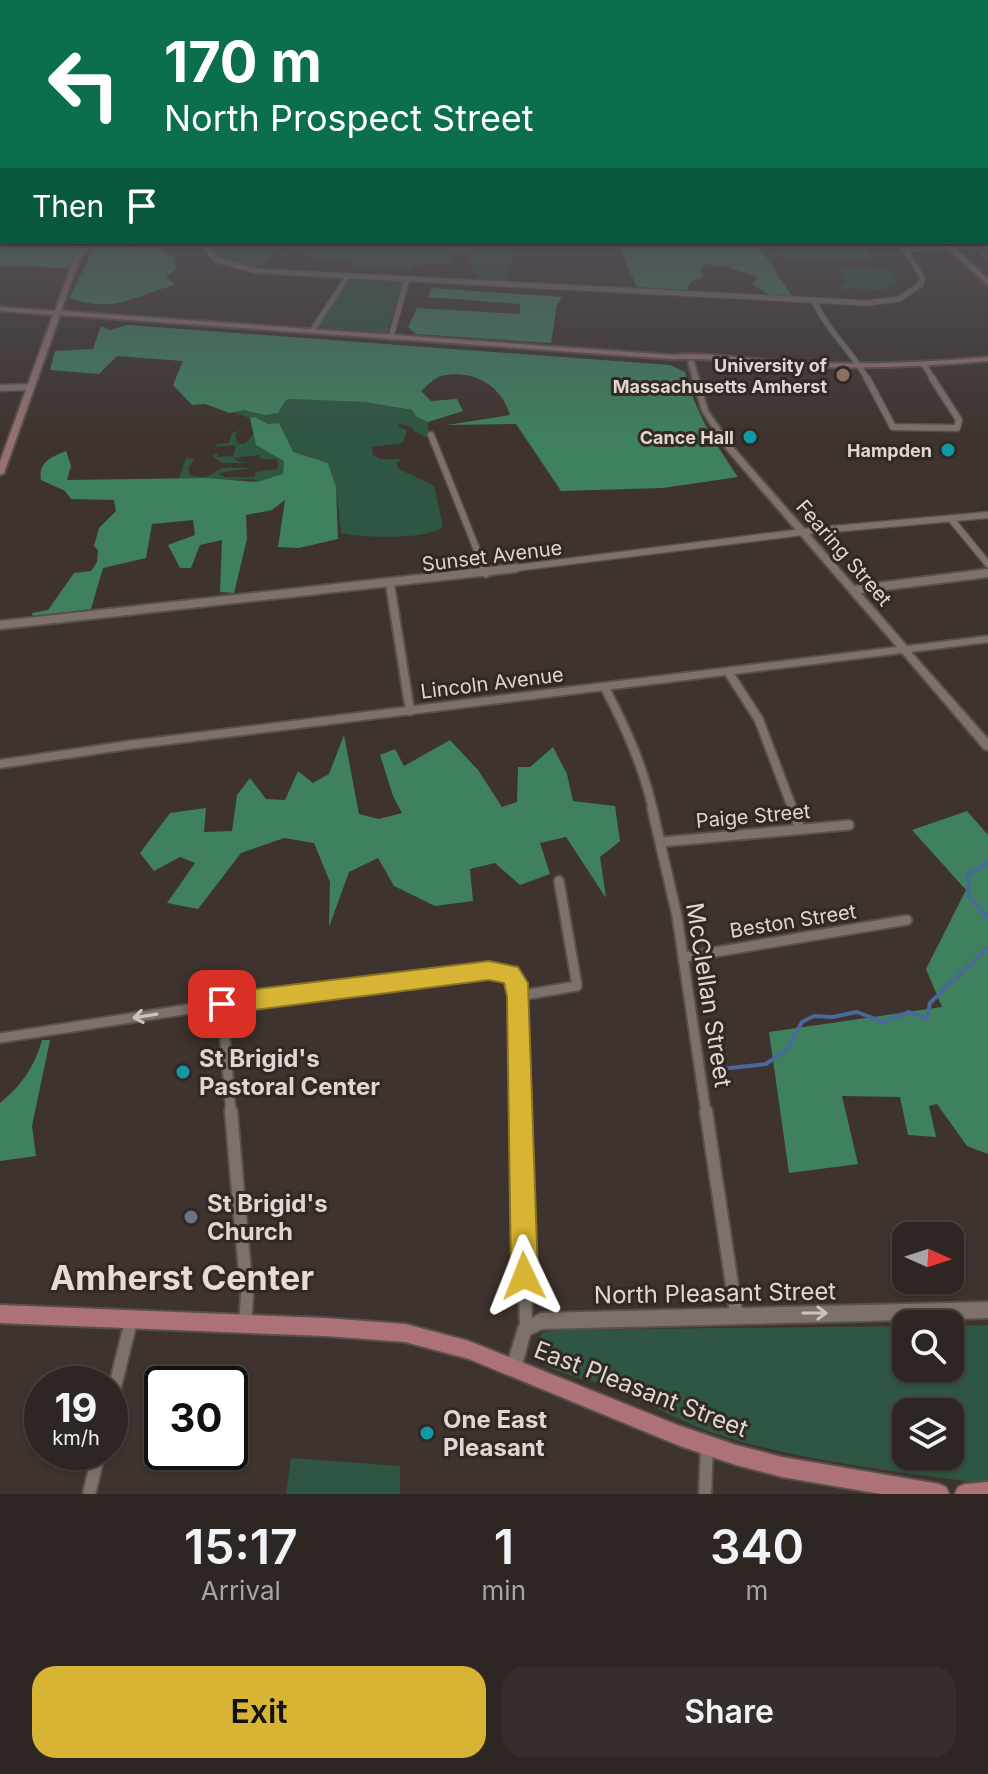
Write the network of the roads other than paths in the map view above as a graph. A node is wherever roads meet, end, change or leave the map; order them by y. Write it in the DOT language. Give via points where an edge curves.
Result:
graph roads {
  1 [pos="61,299"];
  2 [pos="333,299"];
  3 [pos="402,299"];
  4 [pos="772,299"];
  5 [pos="891,299"];
  6 [pos="814,301"];
  7 [pos="0,309"];
  8 [pos="56,313"];
  9 [pos="312,331"];
  10 [pos="391,337"];
  11 [pos="988,359"];
  12 [pos="690,360"];
  13 [pos="704,361"];
  14 [pos="924,365"];
  15 [pos="860,366"];
  16 [pos="695,372"];
  17 [pos="30,387"];
  18 [pos="0,388"];
  19 [pos="431,435"];
  20 [pos="2,457"];
  21 [pos="0,473"];
  22 [pos="988,515"];
  23 [pos="951,519"];
  24 [pos="802,533"];
  25 [pos="988,564"];
  26 [pos="486,573"];
  27 [pos="988,573"];
  28 [pos="390,584"];
  29 [pos="853,590"];
  30 [pos="0,625"];
  31 [pos="988,639"];
  32 [pos="905,650"];
  33 [pos="729,673"];
  34 [pos="605,688"];
  35 [pos="410,711"];
  36 [pos="988,746"];
  37 [pos="0,764"];
  38 [pos="849,825"];
  39 [pos="800,829"];
  40 [pos="661,842"];
  41 [pos="559,881"];
  42 [pos="907,920"];
  43 [pos="685,957"];
  44 [pos="518,996"];
  45 [pos="222,1004"];
  46 [pos="0,1038"];
  47 [pos="988,1310"];
  48 [pos="0,1314"];
  49 [pos="737,1318"];
  50 [pos="131,1320"];
  51 [pos="245,1325"];
  52 [pos="526,1327"];
  53 [pos="120,1366"];
  54 [pos="514,1367"];
  55 [pos="707,1446"];
  56 [pos="95,1470"];
  57 [pos="988,1492"];
  58 [pos="89,1494"];
  59 [pos="705,1494"];
  60 [pos="939,1494"];
  61 [pos="965,1494"];
  1 -- 8 [label="main road"];
  2 -- 9 [label="street"];
  3 -- 10 [label="street"];
  4 -- 6 [label="street"];
  5 -- 6 [label="street"];
  6 -- 15 [label="street" via="824,324"];
  7 -- 8 [label="main road"];
  8 -- 9 [label="main road"];
  8 -- 17 [label="main road"];
  9 -- 10 [label="main road"];
  10 -- 12 [label="main road"];
  11 -- 14 [label="main road"];
  12 -- 13 [label="main road"];
  12 -- 16 [label="street, Fearing Street"];
  13 -- 15 [label="main road"];
  13 -- 16 [label="street"];
  14 -- 15 [label="main road"];
  14 -- 15 [label="street" via="959,420 957,428 893,427"];
  16 -- 24 [label="street, Fearing Street" via="702,405 714,427"];
  17 -- 18 [label="street"];
  17 -- 20 [label="main road"];
  19 -- 26 [label="street"];
  20 -- 21 [label="main road"];
  22 -- 23 [label="street, Sunset Avenue"];
  23 -- 24 [label="street, Sunset Avenue"];
  23 -- 25 [label="street"];
  24 -- 26 [label="street, Sunset Avenue"];
  24 -- 29 [label="street, Fearing Street"];
  26 -- 28 [label="street, Sunset Avenue"];
  27 -- 29 [label="street"];
  28 -- 30 [label="street, Sunset Avenue"];
  28 -- 35 [label="street"];
  29 -- 32 [label="street, Fearing Street"];
  31 -- 32 [label="street, Lincoln Avenue"];
  32 -- 33 [label="street, Lincoln Avenue"];
  32 -- 36 [label="street, Fearing Street"];
  33 -- 34 [label="street, Lincoln Avenue"];
  33 -- 39 [label="street" via="759,720"];
  34 -- 35 [label="street, Lincoln Avenue"];
  34 -- 40 [label="street, McClellan Street" via="636,751"];
  35 -- 37 [label="street, Lincoln Avenue"];
  38 -- 39 [label="street, Paige Street"];
  39 -- 40 [label="street, Paige Street"];
  40 -- 43 [label="street, McClellan Street"];
  41 -- 44 [label="street" via="577,986"];
  42 -- 43 [label="street, Beston Street"];
  43 -- 49 [label="street, McClellan Street"];
  44 -- 45 [label="street" via="510,974 489,971"];
  44 -- 52 [label="street"];
  45 -- 46 [label="street, one-way"];
  45 -- 51 [label="street" via="247,1296"];
  49 -- 47 [label="street, North Pleasant Street, one-way"];
  48 -- 50 [label="main road"];
  49 -- 52 [label="street, North Pleasant Street" via="541,1321"];
  50 -- 51 [label="main road"];
  50 -- 53 [label="street"];
  51 -- 54 [label="main road" via="405,1333"];
  52 -- 54 [label="street"];
  54 -- 55 [label="main road, East Pleasant Street"];
  55 -- 59 [label="street"];
  55 -- 60 [label="main road, East Pleasant Street" via="782,1467"];
  56 -- 58 [label="street"];
  57 -- 61 [label="main road"];
}
